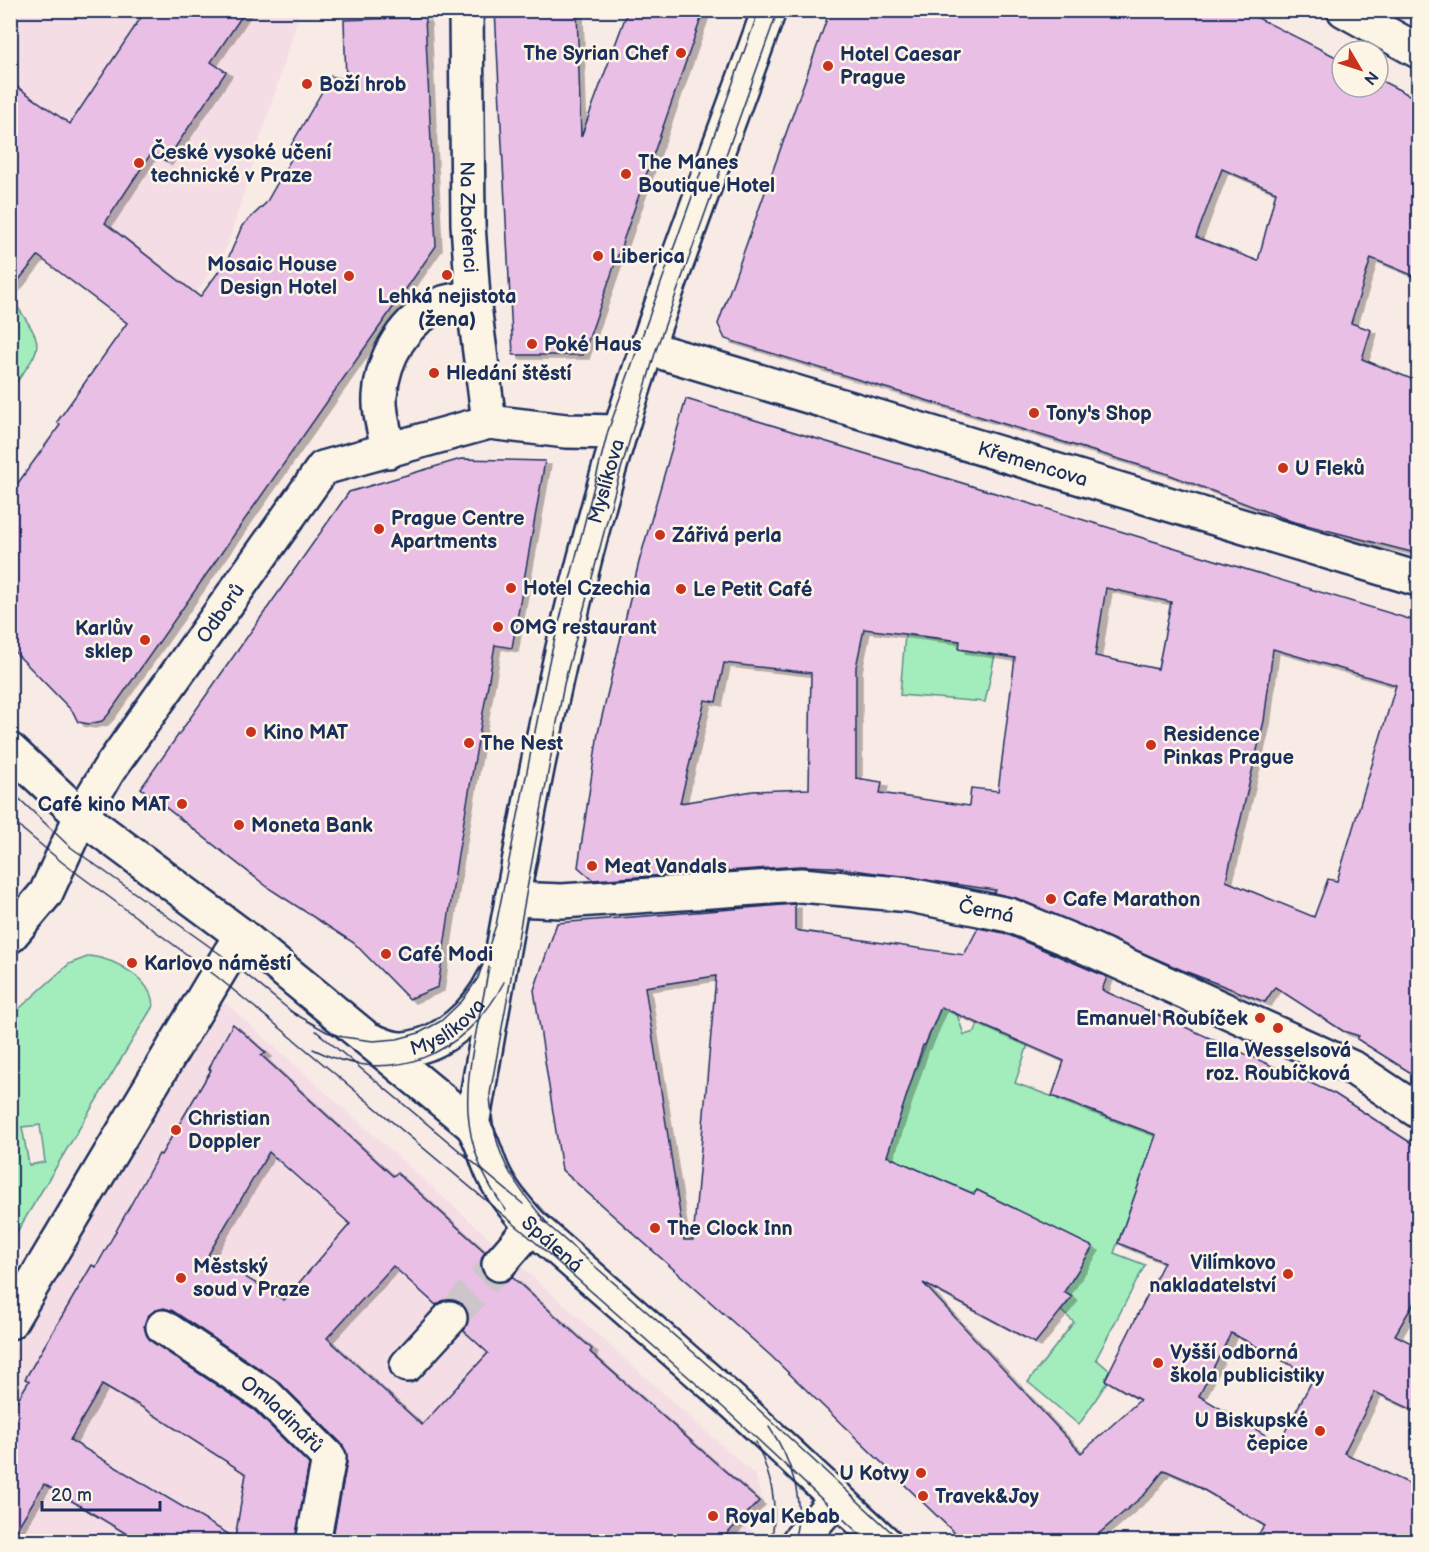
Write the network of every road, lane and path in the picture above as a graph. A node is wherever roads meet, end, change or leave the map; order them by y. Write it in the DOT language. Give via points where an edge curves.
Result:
graph roads {
  1 [pos="466,10"];
  2 [pos="769,10"];
  3 [pos="1354,12"];
  4 [pos="1419,51"];
  5 [pos="473,298"];
  6 [pos="648,348"];
  7 [pos="489,422"];
  8 [pos="620,432"];
  9 [pos="389,451"];
  10 [pos="1419,579"];
  11 [pos="10,750"];
  12 [pos="81,816"];
  13 [pos="512,899"];
  14 [pos="241,935"];
  15 [pos="10,936"];
  16 [pos="500,967"];
  17 [pos="373,1041"];
  18 [pos="1419,1111"];
  19 [pos="472,1125"];
  20 [pos="532,1226"];
  21 [pos="499,1264"];
  22 [pos="450,1318"];
  23 [pos="10,1322"];
  24 [pos="163,1327"];
  25 [pos="407,1365"];
  26 [pos="837,1498"];
  27 [pos="313,1542"];
  28 [pos="798,1542"];
  29 [pos="884,1542"];
  1 -- 5 [label="street, Na Zbořenci" via="468,224"];
  2 -- 6 [label="street, Myslíkova"];
  3 -- 4 [label="street"];
  5 -- 7 [label="street, Na Zbořenci"];
  5 -- 9 [label="street" via="442,303 422,315 398,339 385,367 380,398"];
  6 -- 8 [label="street, Myslíkova"];
  6 -- 10 [label="street, Křemencova"];
  7 -- 8 [label="street, Odborů" via="566,431"];
  7 -- 9 [label="street, Odborů"];
  8 -- 13 [label="street, Myslíkova" via="554,687"];
  9 -- 12 [label="street, Odborů" via="322,468 108,771"];
  11 -- 12 [label="street"];
  12 -- 14 [label="street"];
  12 -- 15 [label="street" via="46,893"];
  13 -- 16 [label="street, Myslíkova"];
  13 -- 18 [label="street, Černá" via="562,901 801,885 910,895 1009,915 1355,1069"];
  14 -- 17 [label="street, Spálená"];
  14 -- 23 [label="street"];
  16 -- 17 [label="street, Myslíkova" via="471,1014 444,1034 404,1049"];
  16 -- 19 [label="street, Myslíkova"];
  17 -- 19 [label="street, Spálená"];
  19 -- 20 [label="street, Spálená" via="503,1191"];
  20 -- 21 [label="street"];
  20 -- 26 [label="street, Spálená"];
  22 -- 25 [label="street"];
  24 -- 27 [label="street, Omladinářů" via="267,1396 329,1458"];
  26 -- 28 [label="street"];
  26 -- 29 [label="street, Spálená"];
}
